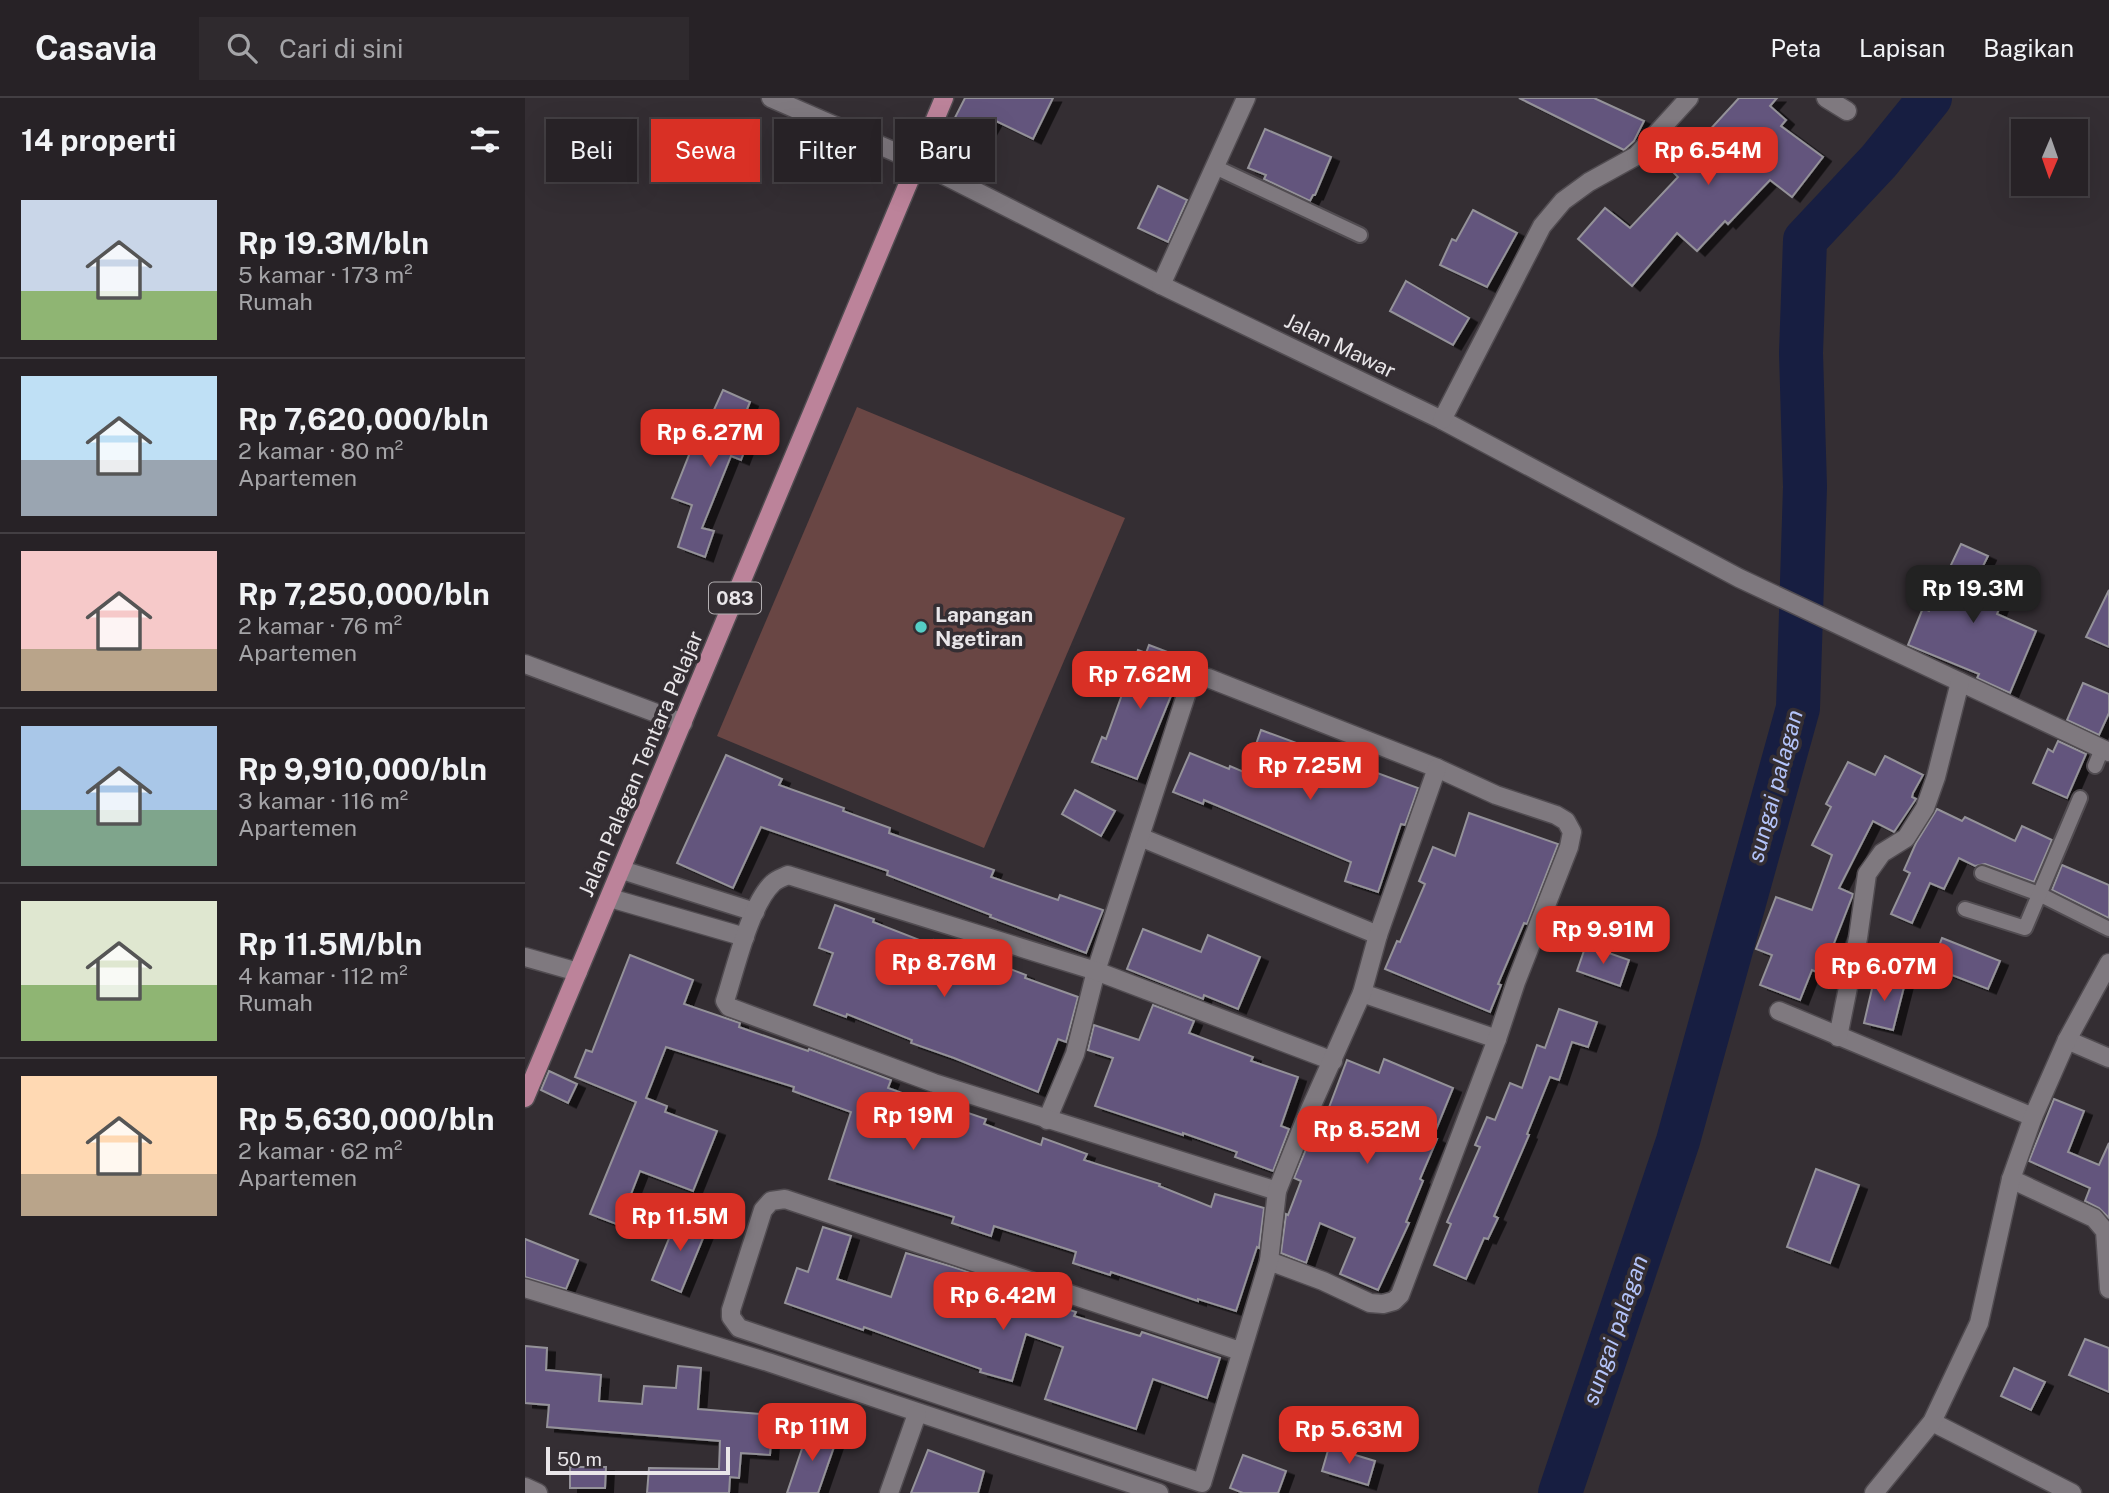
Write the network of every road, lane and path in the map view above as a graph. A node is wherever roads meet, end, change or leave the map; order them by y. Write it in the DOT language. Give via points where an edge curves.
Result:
graph roads {
  1 [pos="771,98"];
  2 [pos="944,98"];
  3 [pos="1246,98"];
  4 [pos="1826,98"];
  5 [pos="1684,99"];
  6 [pos="1847,111"];
  7 [pos="935,119"];
  8 [pos="895,152"];
  9 [pos="1215,167"];
  10 [pos="910,182"];
  11 [pos="958,182"];
  12 [pos="1360,235"];
  13 [pos="1161,285"];
  14 [pos="1442,420"];
  15 [pos="525,664"];
  16 [pos="1960,682"];
  17 [pos="683,723"];
  18 [pos="2105,751"];
  19 [pos="2095,766"];
  20 [pos="1437,768"];
  21 [pos="2080,798"];
  22 [pos="1140,837"];
  23 [pos="622,870"];
  24 [pos="1982,873"];
  25 [pos="2039,894"];
  26 [pos="610,898"];
  27 [pos="1965,909"];
  28 [pos="755,912"];
  29 [pos="2109,929"];
  30 [pos="1378,935"];
  31 [pos="745,937"];
  32 [pos="525,957"];
  33 [pos="2109,963"];
  34 [pos="1096,971"];
  35 [pos="578,972"];
  36 [pos="1362,993"];
  37 [pos="1779,1012"];
  38 [pos="1838,1037"];
  39 [pos="1497,1039"];
  40 [pos="2067,1040"];
  41 [pos="2109,1058"];
  42 [pos="1333,1061"];
  43 [pos="525,1098"];
  44 [pos="2033,1116"];
  45 [pos="1047,1120"];
  46 [pos="2011,1179"];
  47 [pos="1277,1191"];
  48 [pos="1269,1262"];
  49 [pos="525,1288"];
  50 [pos="2109,1289"];
  51 [pos="1240,1351"];
  52 [pos="880,1375"];
  53 [pos="872,1398"];
  54 [pos="918,1413"];
  55 [pos="1932,1422"];
  56 [pos="525,1487"];
  57 [pos="1135,1489"];
  58 [pos="538,1493"];
  59 [pos="888,1493"];
  60 [pos="1159,1493"];
  61 [pos="1874,1493"];
  62 [pos="2072,1493"];
  1 -- 8 [label="street, Jalan Mawar"];
  2 -- 7 [label="main road, Jalan Palagan Tentara Pelajar / 083"];
  3 -- 9 [label="street"];
  4 -- 6 [label="street"];
  5 -- 14 [label="street" via="1636,156 1563,201 1542,226"];
  9 -- 12 [label="lane"];
  9 -- 13 [label="street"];
  10 -- 17 [label="main road, Jalan Palagan Tentara Pelajar / 083"];
  11 -- 13 [label="street, Jalan Mawar"];
  13 -- 14 [label="street, Jalan Mawar"];
  14 -- 16 [label="street, Jalan Mawar" via="1739,578"];
  15 -- 17 [label="street"];
  16 -- 18 [label="street, Jalan Mawar"];
  16 -- 38 [label="street" via="1925,808 1906,838 1882,853 1867,874"];
  17 -- 23 [label="main road, Jalan Palagan Tentara Pelajar / 083"];
  18 -- 19 [label="lane"];
  20 -- 22 [label="street" via="1199,677 1189,686"];
  20 -- 30 [label="street"];
  20 -- 39 [label="street" via="1556,815 1572,832"];
  21 -- 25 [label="lane"];
  22 -- 30 [label="street"];
  22 -- 34 [label="street"];
  23 -- 26 [label="main road, Jalan Palagan Tentara Pelajar / 083"];
  23 -- 28 [label="street"];
  24 -- 25 [label="lane"];
  25 -- 27 [label="lane" via="2025,928"];
  25 -- 29 [label="lane"];
  26 -- 31 [label="street"];
  26 -- 35 [label="main road, Jalan Palagan Tentara Pelajar / 083"];
  28 -- 31 [label="street"];
  28 -- 34 [label="street" via="774,882 788,875"];
  30 -- 36 [label="street"];
  31 -- 45 [label="street" via="725,1001 729,1007"];
  32 -- 35 [label="street"];
  33 -- 40 [label="street"];
  34 -- 42 [label="street"];
  34 -- 45 [label="street" via="1075,1054"];
  35 -- 43 [label="main road, Jalan Palagan Tentara Pelajar / 083"];
  36 -- 39 [label="street"];
  36 -- 42 [label="street"];
  37 -- 38 [label="street"];
  38 -- 44 [label="street"];
  39 -- 48 [label="street" via="1394,1301 1370,1303"];
  40 -- 41 [label="street"];
  40 -- 44 [label="street"];
  42 -- 47 [label="street"];
  44 -- 46 [label="street"];
  45 -- 47 [label="street"];
  46 -- 50 [label="street" via="2101,1224"];
  46 -- 55 [label="street" via="1979,1323"];
  47 -- 48 [label="street"];
  48 -- 51 [label="street"];
  49 -- 53 [label="street"];
  51 -- 52 [label="street" via="1202,1483"];
  51 -- 52 [label="street" via="785,1199 771,1201 763,1210 733,1300 734,1323"];
  52 -- 53 [label="street"];
  53 -- 54 [label="street"];
  54 -- 57 [label="street"];
  54 -- 59 [label="street"];
  55 -- 61 [label="street"];
  55 -- 62 [label="street"];
  56 -- 58 [label="street"];
  57 -- 60 [label="street"];
}
